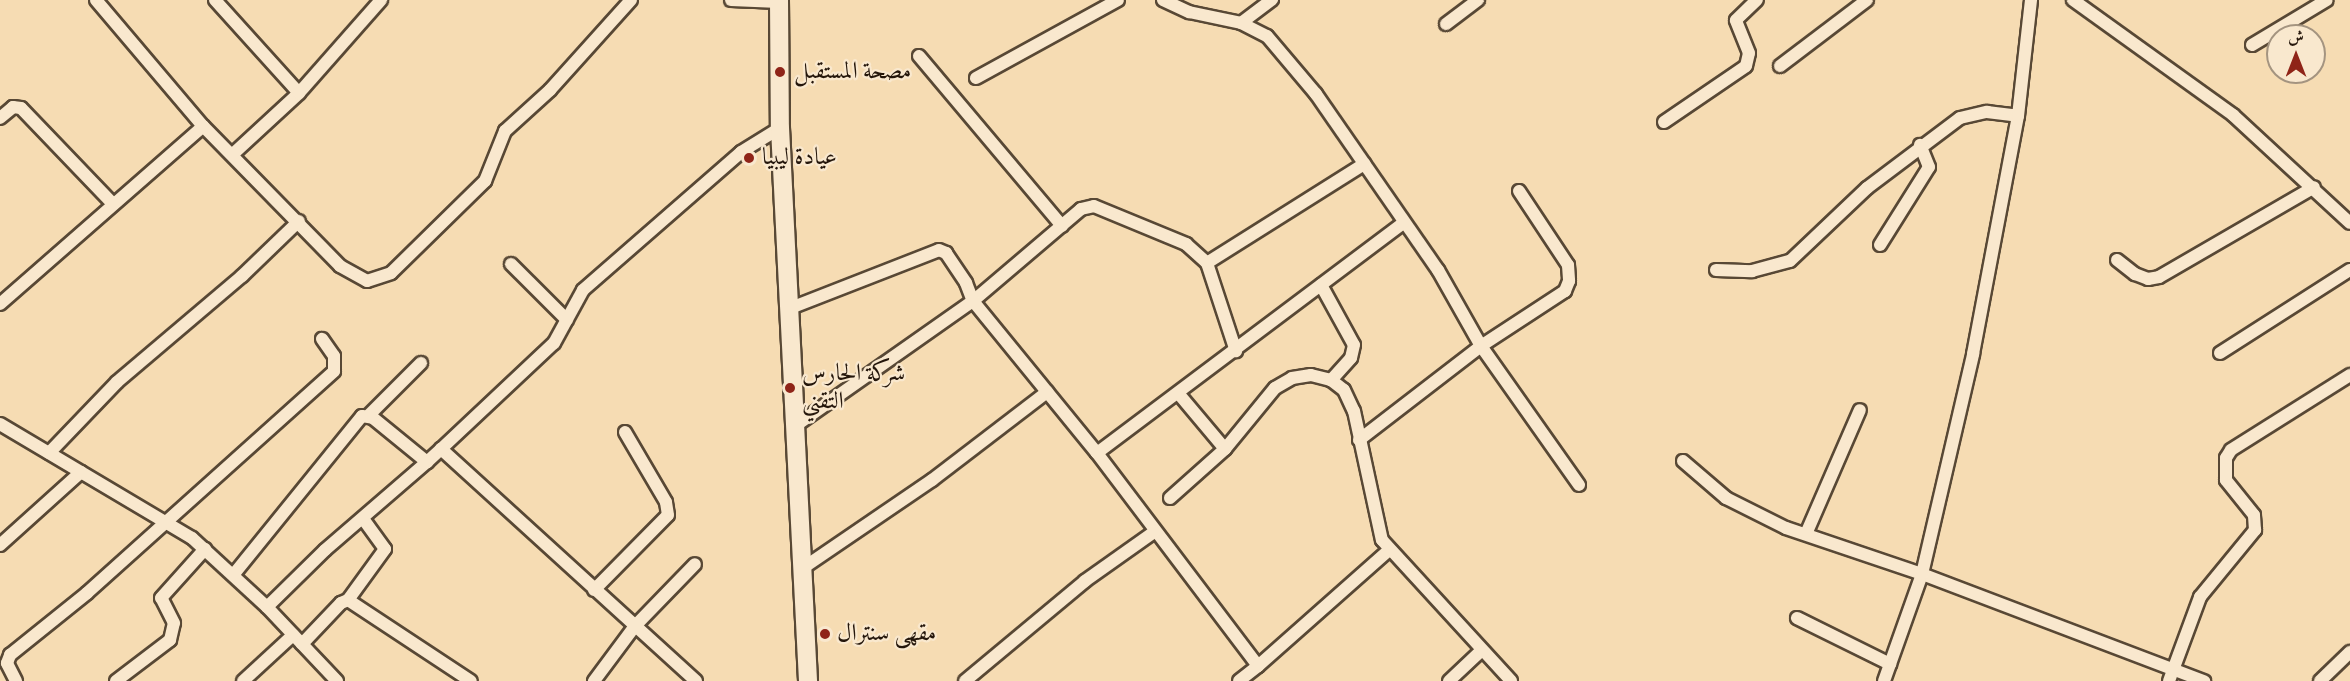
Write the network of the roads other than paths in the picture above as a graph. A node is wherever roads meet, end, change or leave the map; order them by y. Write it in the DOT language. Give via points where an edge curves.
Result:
graph roads {
  1 [pos="96,0"];
  2 [pos="215,0"];
  3 [pos="381,0"];
  4 [pos="631,0"];
  5 [pos="730,0"];
  6 [pos="1118,0"];
  7 [pos="1163,0"];
  8 [pos="1272,0"];
  9 [pos="1478,0"];
  10 [pos="1757,0"];
  11 [pos="1867,0"];
  12 [pos="2031,0"];
  13 [pos="2073,0"];
  14 [pos="2327,0"];
  15 [pos="779,1"];
  16 [pos="1241,23"];
  17 [pos="1446,24"];
  18 [pos="2252,45"];
  19 [pos="919,56"];
  20 [pos="1780,66"];
  21 [pos="976,78"];
  22 [pos="299,93"];
  23 [pos="2018,116"];
  24 [pos="0,118"];
  25 [pos="1664,122"];
  26 [pos="202,126"];
  27 [pos="780,128"];
  28 [pos="1920,145"];
  29 [pos="233,154"];
  30 [pos="1364,164"];
  31 [pos="2314,187"];
  32 [pos="1519,191"];
  33 [pos="113,204"];
  34 [pos="299,221"];
  35 [pos="2350,222"];
  36 [pos="1403,223"];
  37 [pos="1062,226"];
  38 [pos="1880,245"];
  39 [pos="2117,260"];
  40 [pos="1207,263"];
  41 [pos="511,264"];
  42 [pos="1716,270"];
  43 [pos="2350,270"];
  44 [pos="1321,285"];
  45 [pos="973,301"];
  46 [pos="0,304"];
  47 [pos="788,309"];
  48 [pos="567,320"];
  49 [pos="322,339"];
  50 [pos="1481,346"];
  51 [pos="1236,351"];
  52 [pos="2220,353"];
  53 [pos="421,363"];
  54 [pos="2350,375"];
  55 [pos="1331,380"];
  56 [pos="1047,392"];
  57 [pos="1178,393"];
  58 [pos="1860,410"];
  59 [pos="368,416"];
  60 [pos="0,424"];
  61 [pos="795,426"];
  62 [pos="626,432"];
  63 [pos="1359,440"];
  64 [pos="441,449"];
  65 [pos="1225,449"];
  66 [pos="49,453"];
  67 [pos="1096,453"];
  68 [pos="1683,461"];
  69 [pos="427,462"];
  70 [pos="81,472"];
  71 [pos="1578,485"];
  72 [pos="1170,498"];
  73 [pos="363,519"];
  74 [pos="165,520"];
  75 [pos="1154,532"];
  76 [pos="1806,534"];
  77 [pos="0,545"];
  78 [pos="205,549"];
  79 [pos="1389,550"];
  80 [pos="695,564"];
  81 [pos="803,568"];
  82 [pos="234,574"];
  83 [pos="1922,574"];
  84 [pos="594,590"];
  85 [pos="348,600"];
  86 [pos="267,607"];
  87 [pos="1797,618"];
  88 [pos="634,626"];
  89 [pos="292,635"];
  90 [pos="302,644"];
  91 [pos="1482,650"];
  92 [pos="2350,652"];
  93 [pos="1890,664"];
  94 [pos="4,666"];
  95 [pos="1258,666"];
  96 [pos="2171,675"];
  97 [pos="16,681"];
  98 [pos="116,681"];
  99 [pos="243,681"];
  100 [pos="337,681"];
  101 [pos="471,681"];
  102 [pos="594,681"];
  103 [pos="696,681"];
  104 [pos="808,681"];
  105 [pos="964,681"];
  106 [pos="1239,681"];
  107 [pos="1449,681"];
  108 [pos="1511,681"];
  109 [pos="1884,681"];
  110 [pos="2204,681"];
  111 [pos="2320,681"];
  1 -- 26 [label="street"];
  2 -- 22 [label="street"];
  3 -- 22 [label="street"];
  4 -- 34 [label="street" via="550,90 505,131 485,181 390,273 367,281 354,276 324,251"];
  5 -- 15 [label="street"];
  6 -- 21 [label="street"];
  7 -- 16 [label="street" via="1189,12"];
  8 -- 16 [label="street"];
  9 -- 17 [label="street"];
  10 -- 25 [label="street" via="1736,21 1749,53 1746,66"];
  11 -- 20 [label="street"];
  12 -- 23 [label="street"];
  13 -- 31 [label="street" via="2181,74"];
  14 -- 18 [label="street"];
  15 -- 27 [label="main road"];
  16 -- 30 [label="street" via="1268,36 1316,94"];
  19 -- 37 [label="street"];
  22 -- 29 [label="street"];
  23 -- 28 [label="street" via="1973,113"];
  23 -- 83 [label="street" via="1973,354"];
  24 -- 33 [label="street" via="13,107 21,108"];
  26 -- 29 [label="street"];
  26 -- 33 [label="street"];
  27 -- 47 [label="main road"];
  27 -- 48 [label="street" via="741,152 583,290"];
  28 -- 38 [label="street" via="1929,167"];
  28 -- 42 [label="street" via="1790,261 1752,271"];
  29 -- 34 [label="street"];
  30 -- 36 [label="street"];
  30 -- 40 [label="street"];
  31 -- 35 [label="street"];
  31 -- 39 [label="street" via="2159,277 2148,279 2135,274"];
  32 -- 50 [label="street" via="1568,265 1569,281 1565,291"];
  33 -- 46 [label="street"];
  34 -- 66 [label="street" via="242,276 117,382"];
  36 -- 44 [label="street"];
  36 -- 50 [label="street" via="1438,270"];
  37 -- 40 [label="street" via="1082,209 1106,208 1186,244"];
  37 -- 45 [label="street"];
  40 -- 51 [label="street"];
  41 -- 48 [label="street"];
  43 -- 52 [label="street"];
  44 -- 51 [label="street"];
  44 -- 55 [label="street" via="1354,345 1351,358"];
  45 -- 47 [label="street" via="946,253 939,250"];
  45 -- 56 [label="street"];
  45 -- 61 [label="street"];
  47 -- 61 [label="main road"];
  48 -- 64 [label="street" via="554,343"];
  49 -- 74 [label="street" via="334,356 334,371"];
  50 -- 63 [label="street"];
  50 -- 71 [label="street"];
  51 -- 57 [label="street"];
  53 -- 59 [label="street"];
  54 -- 96 [label="street" via="2231,450 2226,458 2226,480 2254,515 2255,530 2200,597"];
  55 -- 63 [label="street" via="1344,390 1354,411"];
  55 -- 65 [label="street" via="1311,375 1292,378 1275,388"];
  56 -- 67 [label="street"];
  56 -- 81 [label="street" via="932,480"];
  57 -- 65 [label="street"];
  57 -- 67 [label="street"];
  58 -- 76 [label="street"];
  59 -- 69 [label="street"];
  59 -- 82 [label="street" via="356,420"];
  60 -- 66 [label="street"];
  61 -- 81 [label="main road"];
  62 -- 84 [label="street" via="666,502 669,515"];
  63 -- 79 [label="street" via="1375,519"];
  64 -- 69 [label="street"];
  64 -- 84 [label="street"];
  65 -- 72 [label="street"];
  66 -- 70 [label="street"];
  67 -- 75 [label="street"];
  68 -- 76 [label="street" via="1726,498"];
  69 -- 73 [label="street"];
  70 -- 74 [label="street"];
  70 -- 77 [label="street"];
  73 -- 85 [label="street" via="385,549"];
  73 -- 86 [label="street"];
  74 -- 78 [label="street"];
  74 -- 94 [label="street" via="87,592 10,655"];
  75 -- 95 [label="street"];
  75 -- 105 [label="street" via="1085,581"];
  76 -- 83 [label="street"];
  78 -- 82 [label="street"];
  78 -- 98 [label="street" via="160,598 174,623 170,640"];
  79 -- 91 [label="street"];
  79 -- 95 [label="street"];
  80 -- 88 [label="street"];
  81 -- 104 [label="main road"];
  82 -- 86 [label="street"];
  83 -- 93 [label="street"];
  83 -- 96 [label="street"];
  84 -- 88 [label="street"];
  85 -- 90 [label="street" via="340,603"];
  85 -- 101 [label="street"];
  86 -- 89 [label="street"];
  87 -- 93 [label="street"];
  88 -- 102 [label="street"];
  88 -- 103 [label="street"];
  89 -- 90 [label="street"];
  89 -- 99 [label="street"];
  90 -- 100 [label="street"];
  91 -- 107 [label="street"];
  91 -- 108 [label="street"];
  92 -- 111 [label="street"];
  93 -- 109 [label="street"];
  94 -- 97 [label="street"];
  95 -- 106 [label="street"];
  96 -- 110 [label="street"];
}
